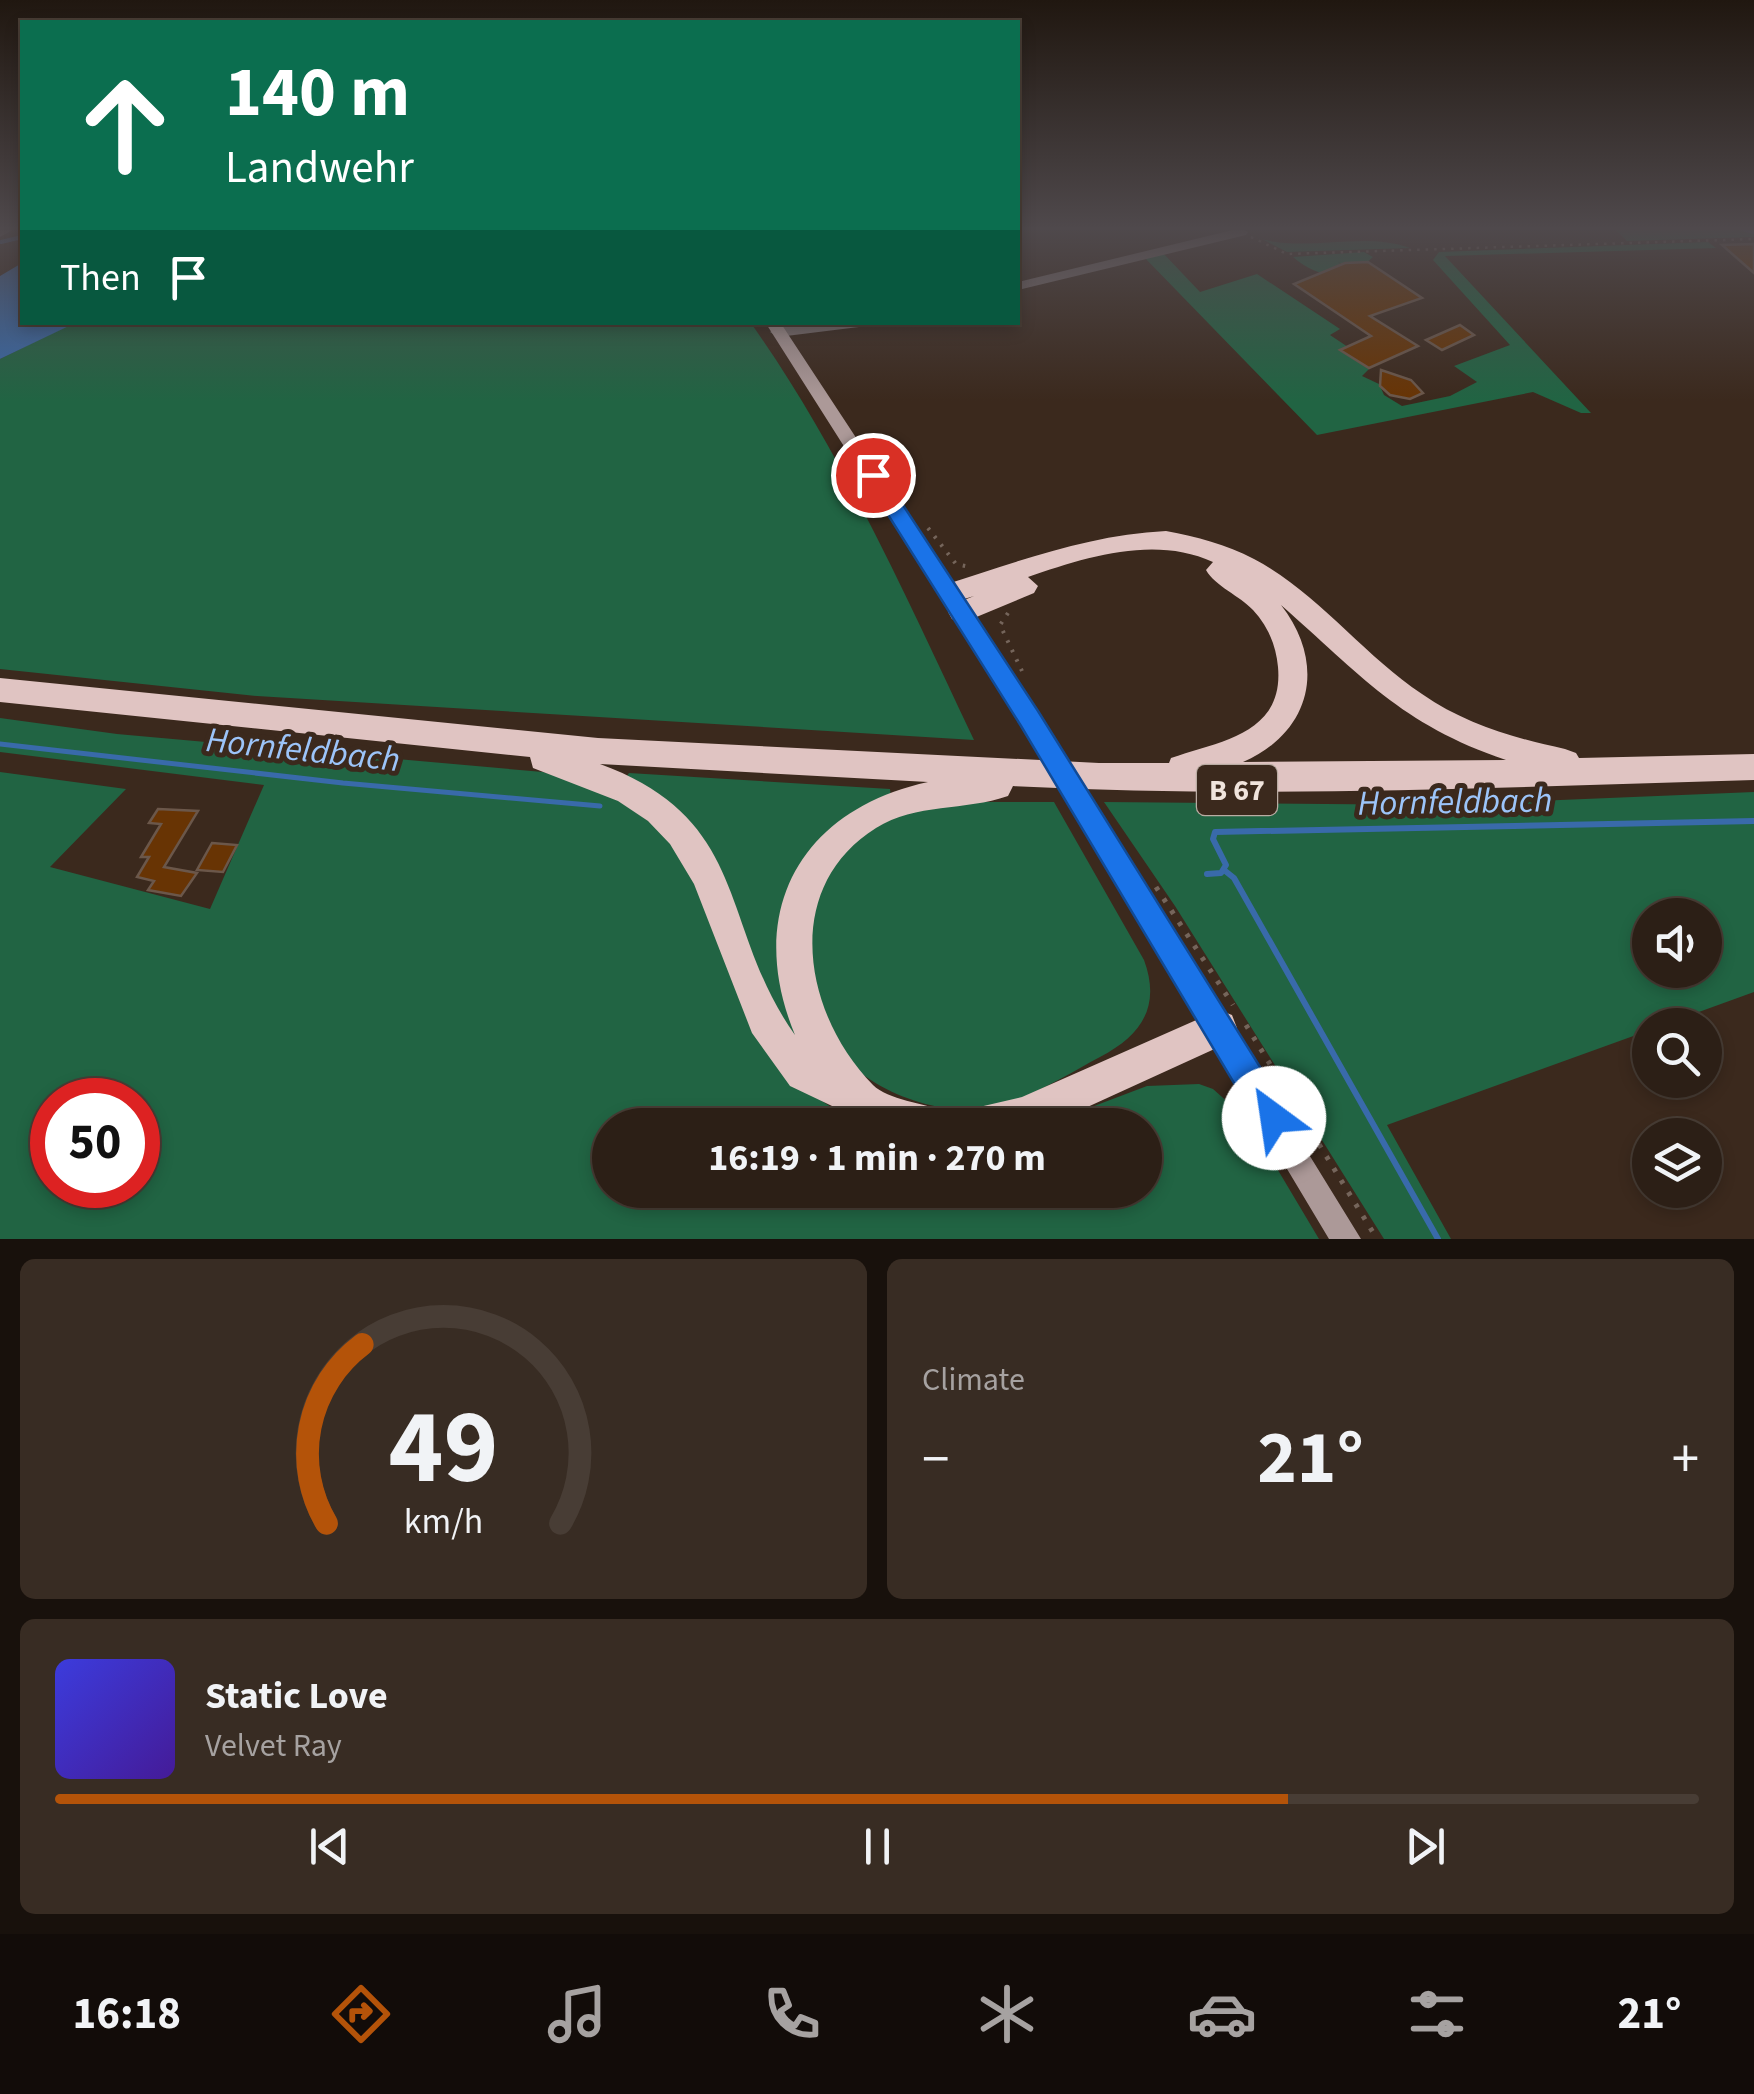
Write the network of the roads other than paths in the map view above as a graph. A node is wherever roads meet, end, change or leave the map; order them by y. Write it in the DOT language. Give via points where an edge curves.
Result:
graph roads {
  1 [pos="809,325"];
  2 [pos="775,327"];
  3 [pos="995,589"];
  4 [pos="956,603"];
  5 [pos="0,690"];
  6 [pos="0,704"];
  7 [pos="544,759"];
  8 [pos="1754,768"];
  9 [pos="1696,771"];
  10 [pos="1010,778"];
  11 [pos="1754,782"];
  12 [pos="1233,1020"];
  13 [pos="860,1098"];
  14 [pos="879,1108"];
  15 [pos="1041,1108"];
  16 [pos="1346,1239"];
  1 -- 2 [label="street"];
  2 -- 4 [label="main road"];
  3 -- 4 [label="highway"];
  3 -- 9 [label="highway" via="1120,542 1200,548 1265,577 1410,701 1457,730 1567,762"];
  3 -- 10 [label="highway" via="1129,550 1195,560 1224,572 1268,607 1297,668 1288,709 1265,737 1227,756 1184,768"];
  4 -- 12 [label="main road" via="1107,846"];
  5 -- 10 [label="highway, B 67" via="598,751"];
  6 -- 7 [label="highway, B 67"];
  7 -- 10 [label="highway, B 67"];
  7 -- 13 [label="highway" via="629,790 672,822 712,885 766,1022 804,1075"];
  8 -- 9 [label="highway, B 67"];
  9 -- 10 [label="highway, B 67"];
  10 -- 11 [label="highway, B 67" via="1477,794"];
  10 -- 13 [label="highway" via="919,797 864,818 829,849 804,890 792,956 796,988 809,1024"];
  12 -- 15 [label="highway"];
  12 -- 16 [label="main road"];
  13 -- 14 [label="highway"];
}
